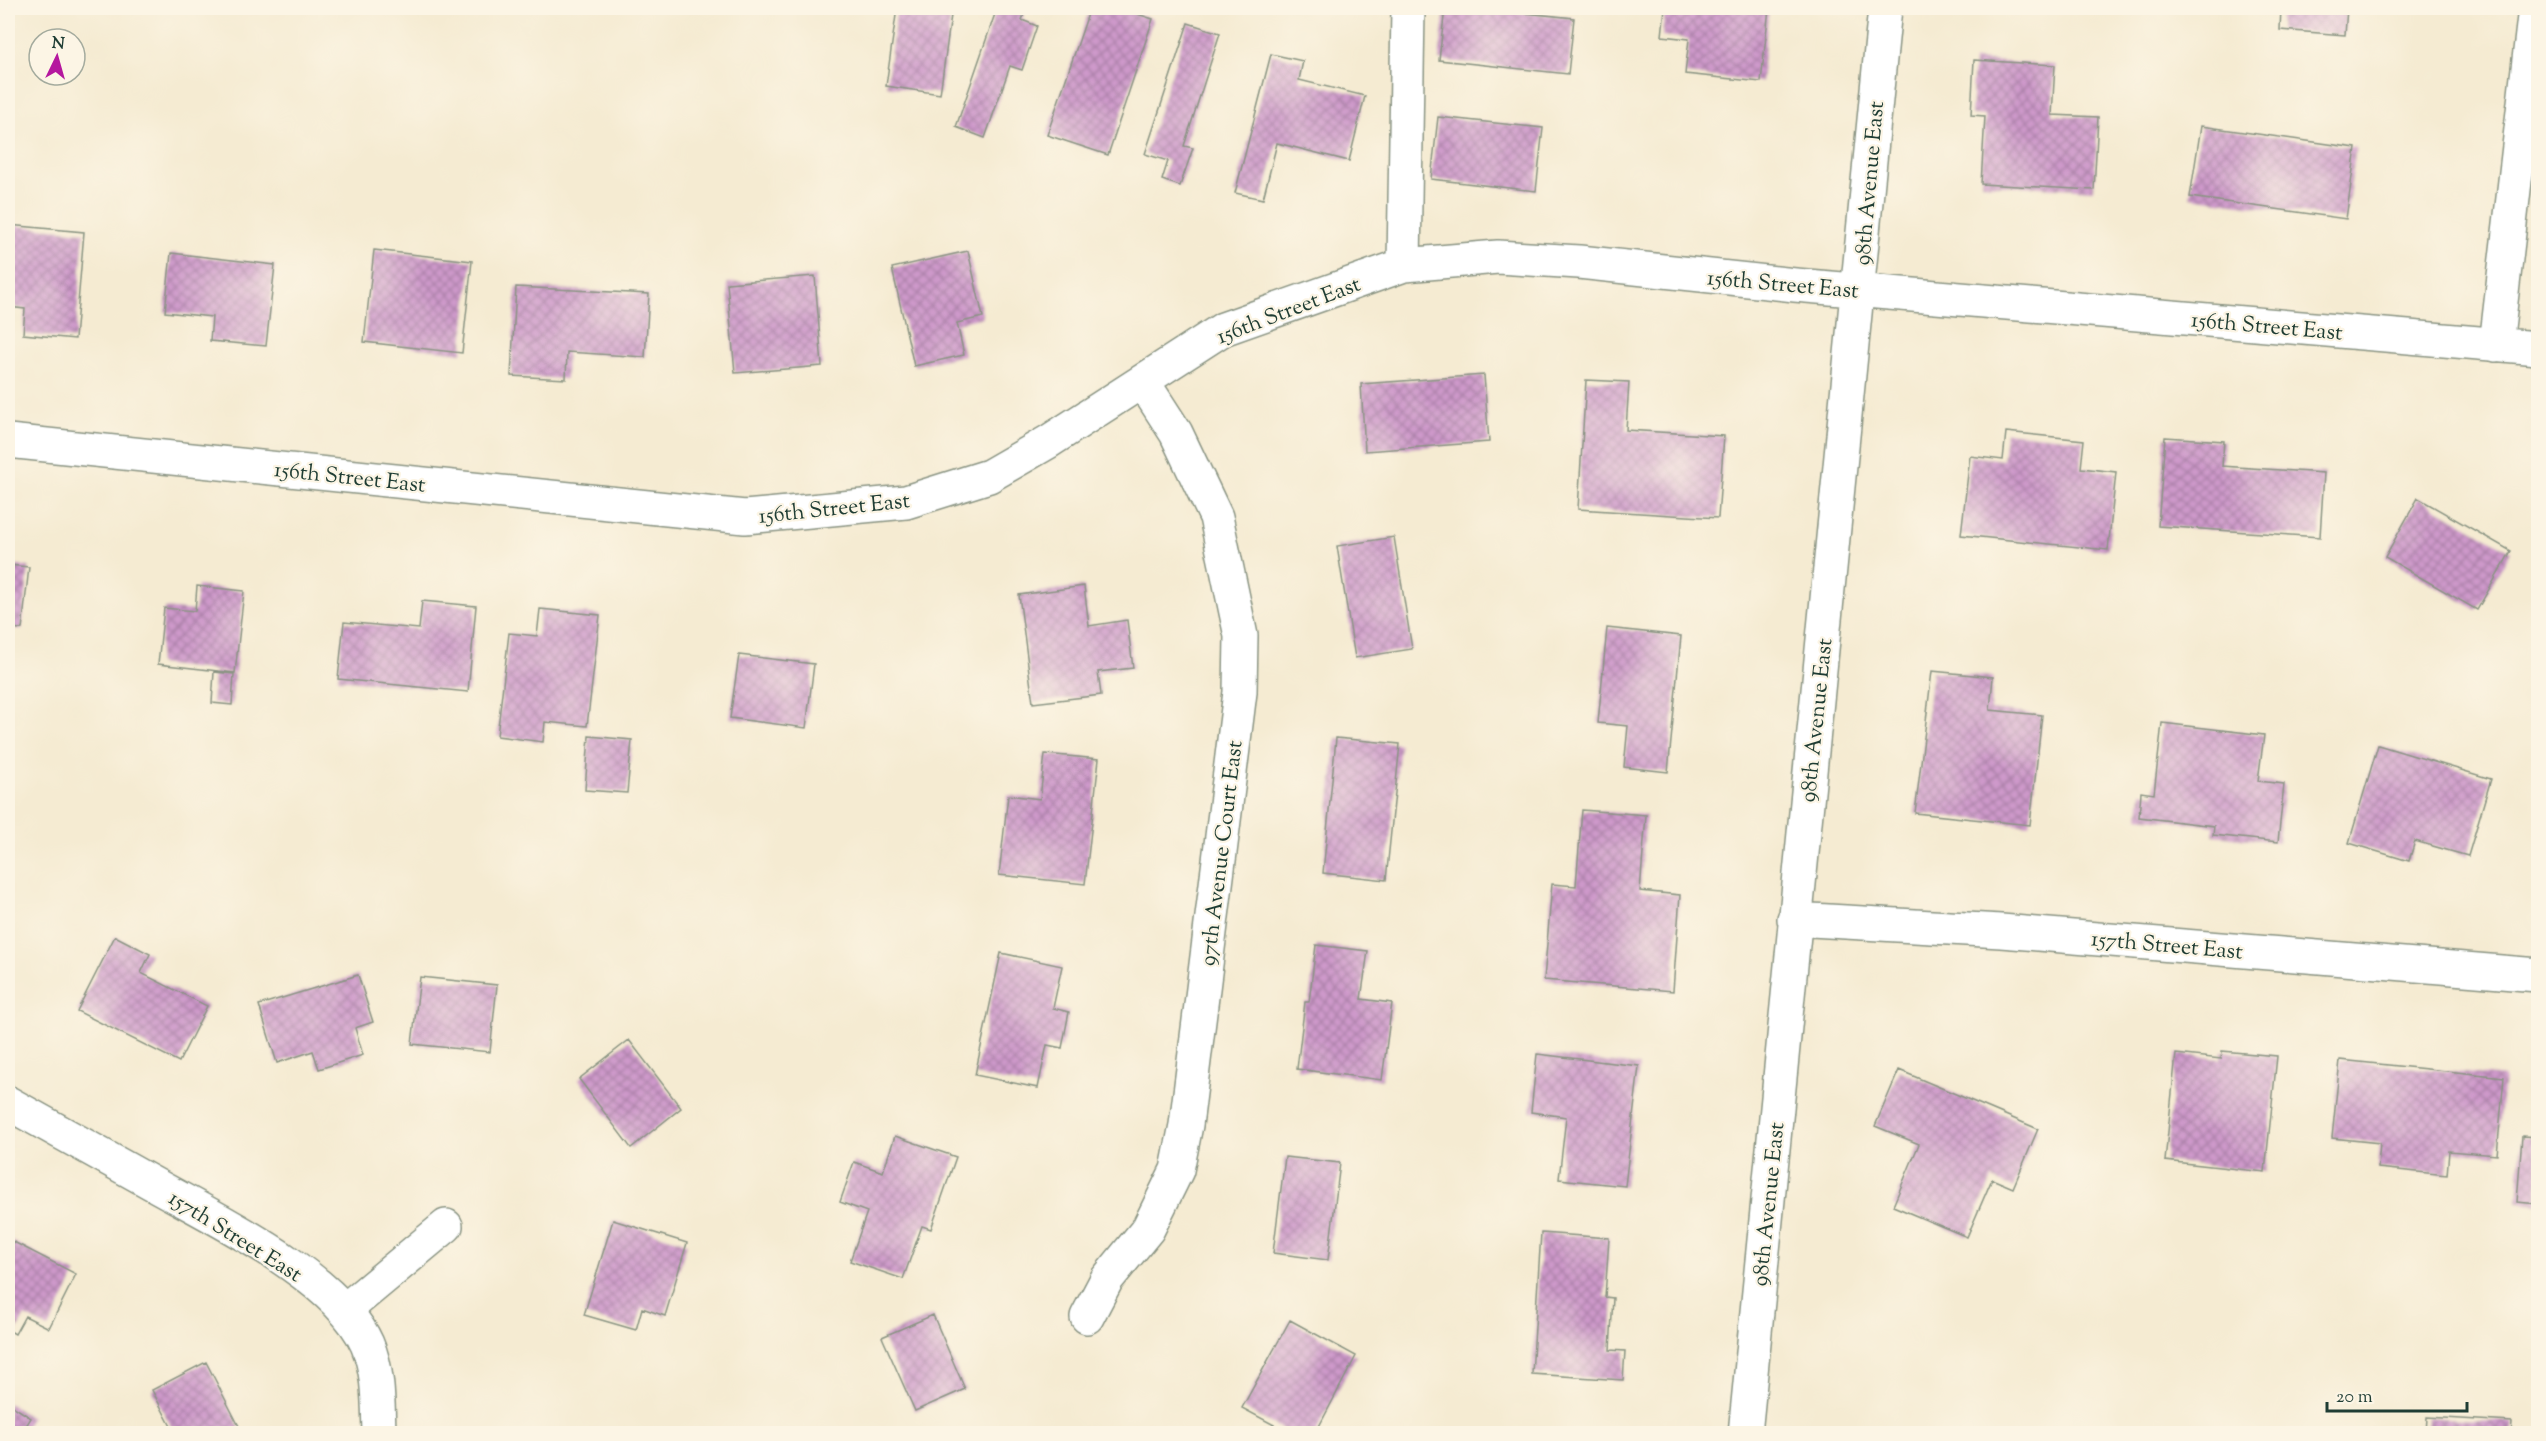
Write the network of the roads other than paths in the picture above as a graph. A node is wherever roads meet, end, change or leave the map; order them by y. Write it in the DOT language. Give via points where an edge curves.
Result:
graph roads {
  1 [pos="1408,8"];
  2 [pos="1885,8"];
  3 [pos="2535,8"];
  4 [pos="1404,265"];
  5 [pos="1858,290"];
  6 [pos="2496,345"];
  7 [pos="2538,348"];
  8 [pos="1143,382"];
  9 [pos="8,441"];
  10 [pos="1794,919"];
  11 [pos="2538,975"];
  12 [pos="8,1103"];
  13 [pos="446,1226"];
  14 [pos="345,1310"];
  15 [pos="1087,1317"];
  16 [pos="379,1434"];
  17 [pos="1745,1434"];
  1 -- 4 [label="street"];
  2 -- 5 [label="street, 98th Avenue East"];
  3 -- 6 [label="street"];
  4 -- 5 [label="street, 156th Street East" via="1498,257"];
  4 -- 8 [label="street, 156th Street East" via="1223,329"];
  5 -- 6 [label="street, 156th Street East"];
  5 -- 10 [label="street, 98th Avenue East"];
  6 -- 7 [label="street, 156th Street East"];
  8 -- 9 [label="street, 156th Street East" via="989,476 906,502 745,517"];
  8 -- 15 [label="street, 97th Avenue Court East" via="1176,433 1216,517 1241,636 1240,692 1186,1125 1177,1170 1148,1229 1107,1279"];
  10 -- 11 [label="street, 157th Street East" via="2001,930"];
  10 -- 17 [label="street, 98th Avenue East"];
  12 -- 14 [label="street, 157th Street East" via="259,1243 329,1293"];
  13 -- 14 [label="street"];
  14 -- 16 [label="street, 157th Street East" via="367,1343 377,1380"];
}
